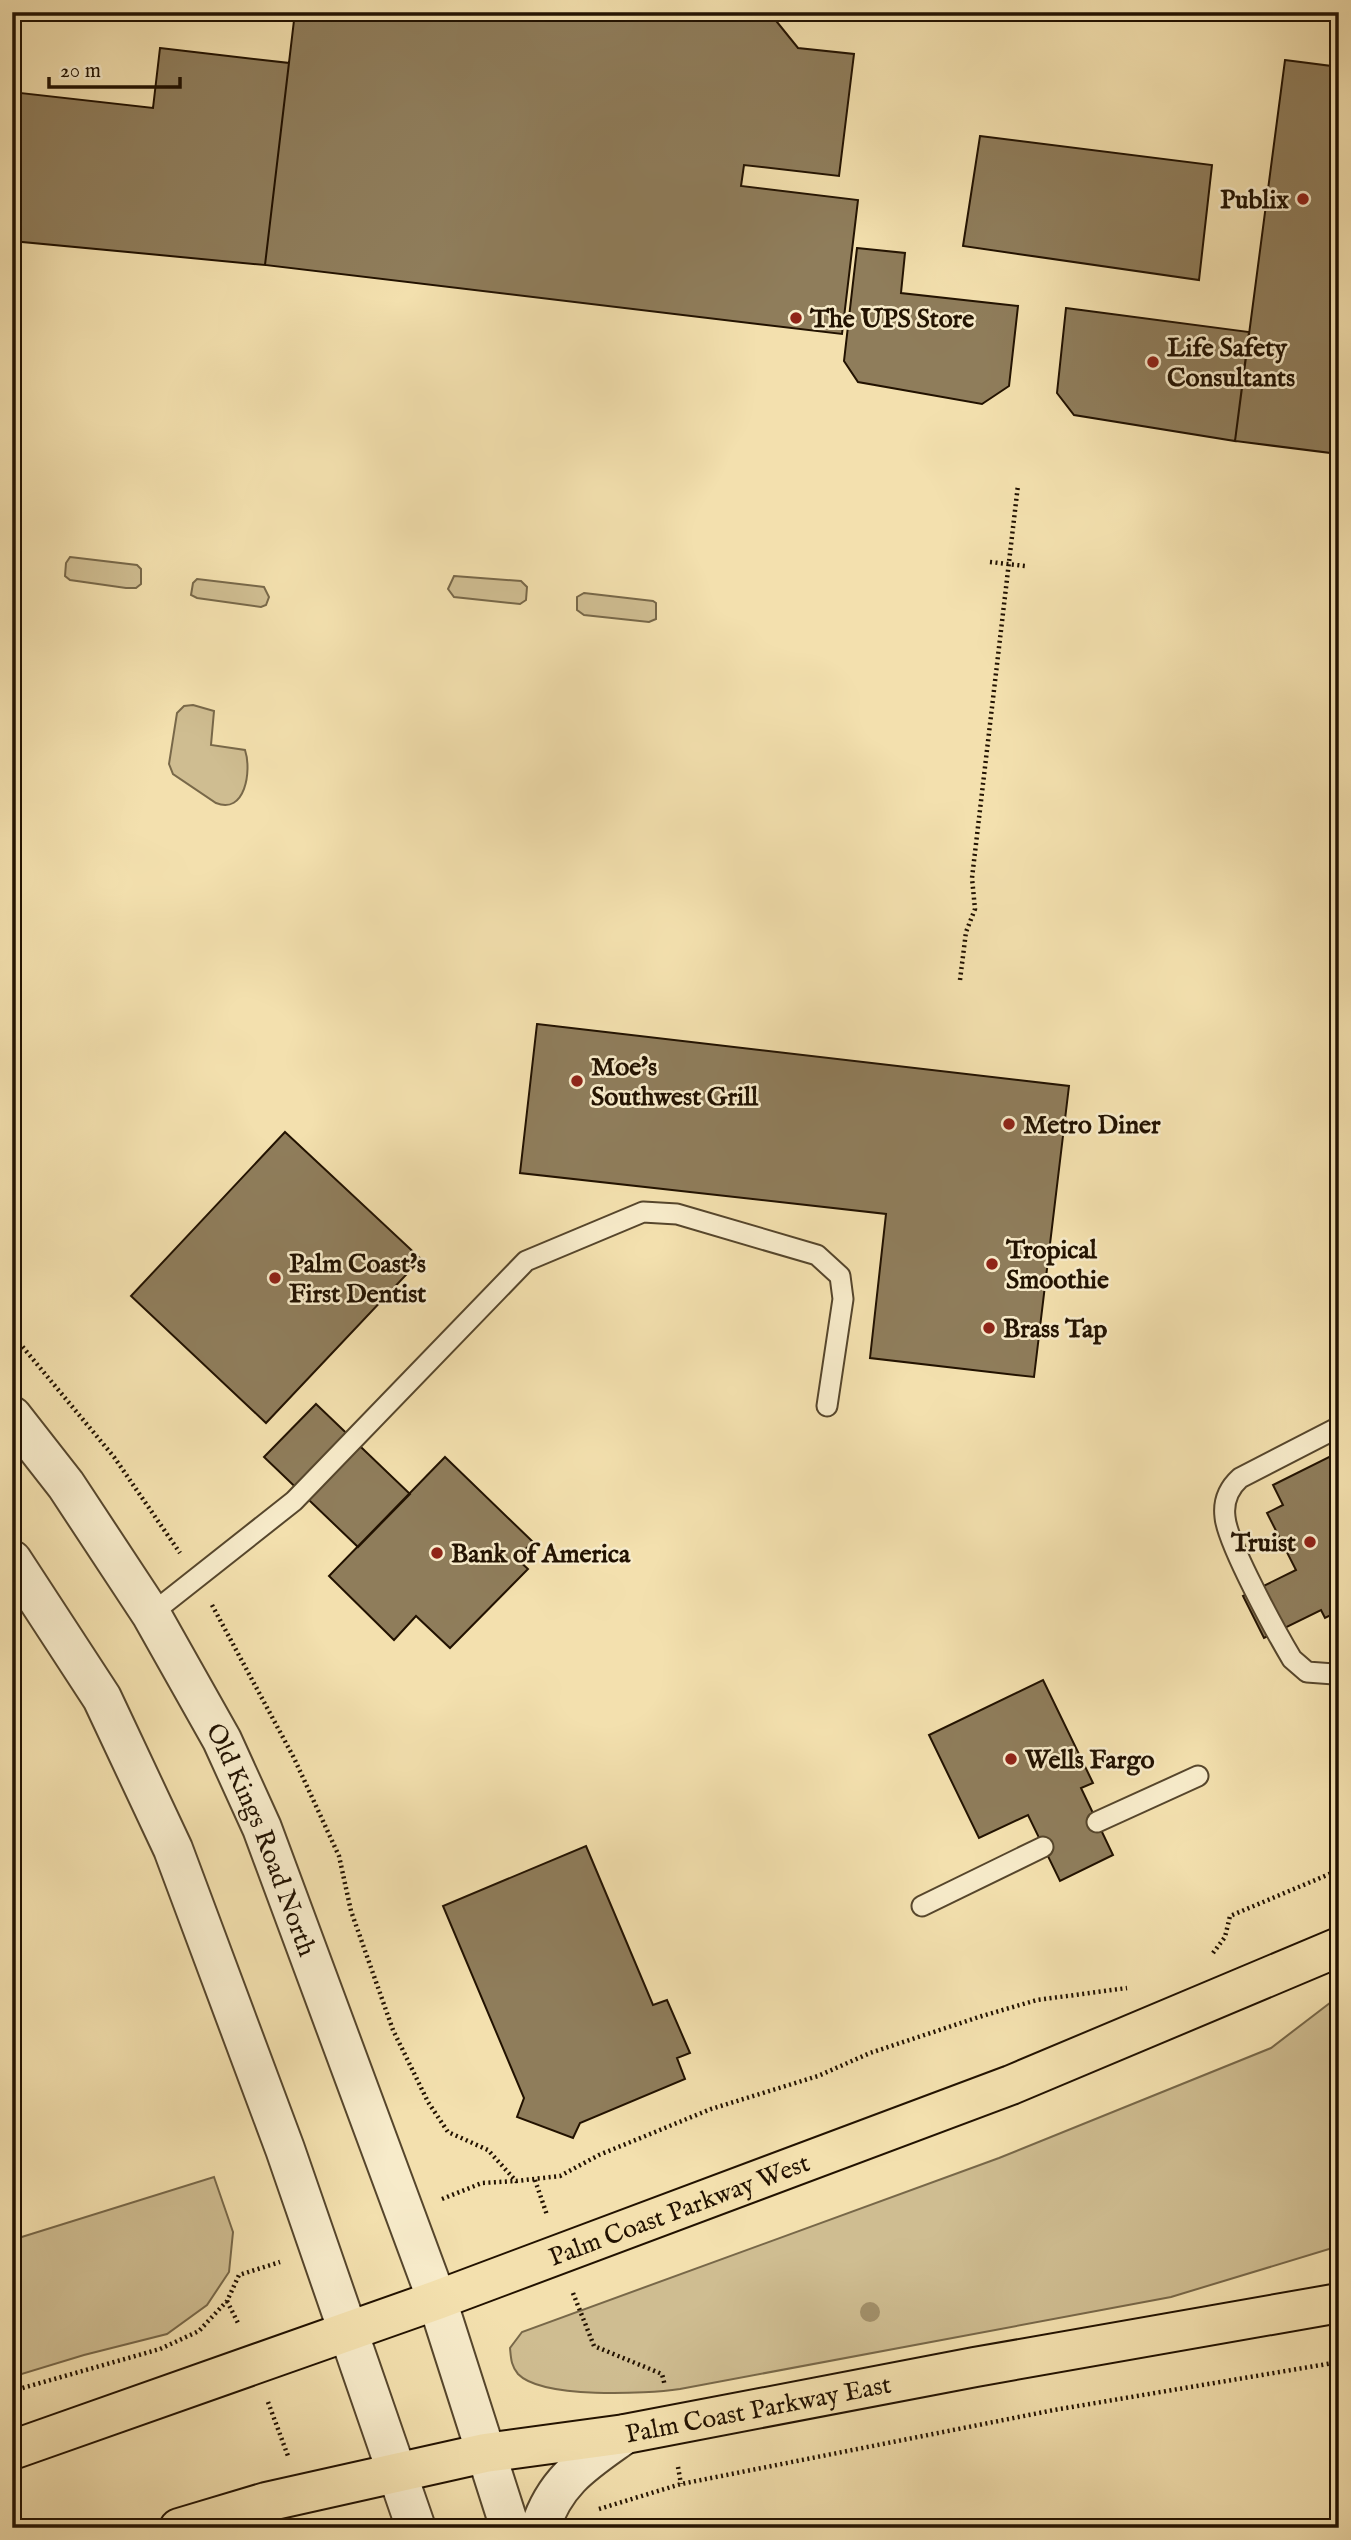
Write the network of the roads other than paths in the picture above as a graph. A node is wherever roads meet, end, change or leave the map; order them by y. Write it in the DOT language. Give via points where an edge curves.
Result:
graph roads {
  1 [pos="827,1406"];
  2 [pos="12,1416"];
  3 [pos="1339,1427"];
  4 [pos="12,1560"];
  5 [pos="151,1614"];
  6 [pos="1334,1674"];
  7 [pos="1198,1776"];
  8 [pos="1097,1822"];
  9 [pos="1043,1846"];
  10 [pos="922,1906"];
  11 [pos="1339,1947"];
  12 [pos="437,2300"];
  13 [pos="1339,2303"];
  14 [pos="346,2331"];
  15 [pos="625,2434"];
  16 [pos="12,2450"];
  17 [pos="485,2453"];
  18 [pos="397,2472"];
  19 [pos="179,2528"];
  20 [pos="416,2528"];
  21 [pos="510,2528"];
  22 [pos="540,2528"];
  1 -- 5 [label="lane" via="843,1299 840,1276 817,1255 677,1214 643,1212 526,1261 294,1501"];
  2 -- 5 [label="street, Old Kings Road North" via="66,1485"];
  3 -- 6 [label="lane" via="1240,1478 1231,1488 1225,1508 1231,1537 1293,1659 1307,1672"];
  4 -- 14 [label="street" via="102,1698 173,1849 285,2149"];
  5 -- 12 [label="street, Old Kings Road North" via="222,1740 262,1828"];
  7 -- 8 [label="lane"];
  9 -- 10 [label="lane"];
  11 -- 12 [label="main road, Palm Coast Parkway West" via="1011,2085"];
  12 -- 14 [label="main road, Palm Coast Parkway West"];
  12 -- 17 [label="street, Old Kings Road North"];
  13 -- 15 [label="main road, Palm Coast Parkway East"];
  14 -- 16 [label="main road, Palm Coast Parkway West"];
  14 -- 18 [label="street"];
  15 -- 17 [label="main road, Palm Coast Parkway East"];
  15 -- 22 [label="street" via="565,2479"];
  17 -- 18 [label="main road, Palm Coast Parkway East"];
  17 -- 21 [label="street, Old Kings Road North"];
  18 -- 19 [label="main road, Palm Coast Parkway East"];
  18 -- 20 [label="street"];
}
